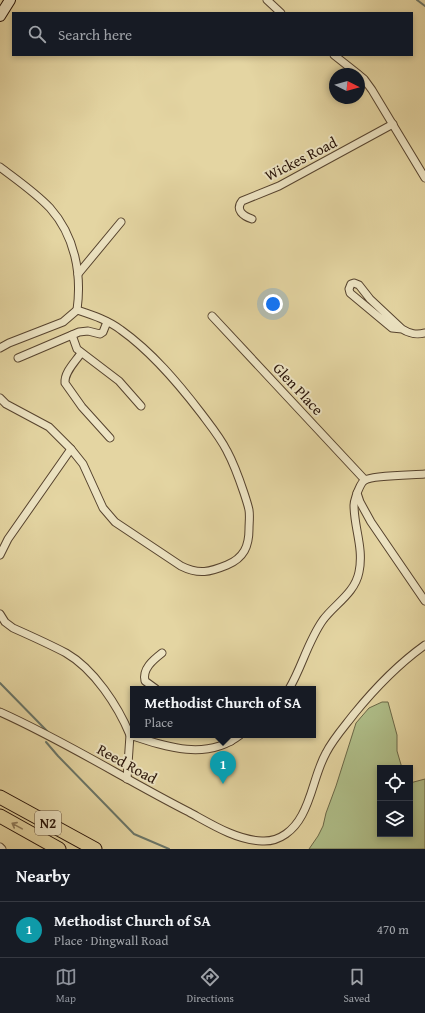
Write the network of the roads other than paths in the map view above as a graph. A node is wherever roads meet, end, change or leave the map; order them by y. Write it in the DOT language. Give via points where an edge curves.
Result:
graph roads {
  1 [pos="10,0"];
  2 [pos="268,0"];
  3 [pos="280,12"];
  4 [pos="0,16"];
  5 [pos="335,56"];
  6 [pos="350,68"];
  7 [pos="365,80"];
  8 [pos="393,124"];
  9 [pos="0,167"];
  10 [pos="425,178"];
  11 [pos="252,219"];
  12 [pos="121,222"];
  13 [pos="78,274"];
  14 [pos="77,310"];
  15 [pos="212,316"];
  16 [pos="108,322"];
  17 [pos="402,329"];
  18 [pos="425,333"];
  19 [pos="72,335"];
  20 [pos="0,348"];
  21 [pos="81,353"];
  22 [pos="18,358"];
  23 [pos="0,398"];
  24 [pos="141,406"];
  25 [pos="110,438"];
  26 [pos="72,449"];
  27 [pos="425,474"];
  28 [pos="365,480"];
  29 [pos="357,493"];
  30 [pos="0,555"];
  31 [pos="425,601"];
  32 [pos="0,614"];
  33 [pos="425,645"];
  34 [pos="162,653"];
  35 [pos="152,686"];
  36 [pos="290,686"];
  37 [pos="0,712"];
  38 [pos="130,735"];
  39 [pos="139,738"];
  40 [pos="228,738"];
  41 [pos="236,738"];
  42 [pos="231,741"];
  43 [pos="127,779"];
  44 [pos="0,797"];
  45 [pos="0,816"];
  46 [pos="59,849"];
  47 [pos="95,849"];
  1 -- 4 [label="street"];
  2 -- 3 [label="street"];
  5 -- 6 [label="street"];
  7 -- 8 [label="street"];
  8 -- 10 [label="street"];
  8 -- 11 [label="street, Wickes Road" via="279,186 242,201 240,212"];
  9 -- 13 [label="street" via="51,209 70,240"];
  12 -- 13 [label="street"];
  13 -- 14 [label="street"];
  14 -- 16 [label="street"];
  14 -- 20 [label="street" via="63,322 9,342"];
  15 -- 28 [label="street, Glen Place"];
  16 -- 19 [label="street" via="100,334 84,331"];
  16 -- 26 [label="street" via="121,329 157,361 187,394 227,451 239,477 249,510 249,533 242,555 235,562 213,571 191,571 181,566 108,516 83,464"];
  17 -- 17 [label="street" via="359,285 353,283 350,286 350,293 392,328"];
  17 -- 18 [label="street" via="408,333"];
  19 -- 21 [label="street"];
  19 -- 22 [label="street"];
  21 -- 24 [label="street" via="119,382"];
  21 -- 25 [label="street" via="67,373 65,383 82,407"];
  23 -- 26 [label="street" via="49,428"];
  26 -- 30 [label="street" via="8,538"];
  27 -- 28 [label="street" via="379,476"];
  28 -- 29 [label="street"];
  29 -- 31 [label="street" via="371,522"];
  29 -- 36 [label="street" via="354,504 361,561 355,585 321,622"];
  32 -- 38 [label="street" via="13,628 66,654 86,668 118,711"];
  33 -- 43 [label="street, Reed Road" via="393,670 332,741 318,770 307,804 295,825 278,839 270,841 242,837"];
  34 -- 35 [label="street" via="150,663 144,674 145,681"];
  37 -- 43 [label="street, Reed Road"];
  38 -- 43 [label="street"];
  39 -- 42 [label="street" via="180,749 210,749"];
  40 -- 42 [label="street"];
  41 -- 42 [label="street"];
  44 -- 47 [label="highway, N2"];
  46 -- 45 [label="highway, N2, one-way"];
}
